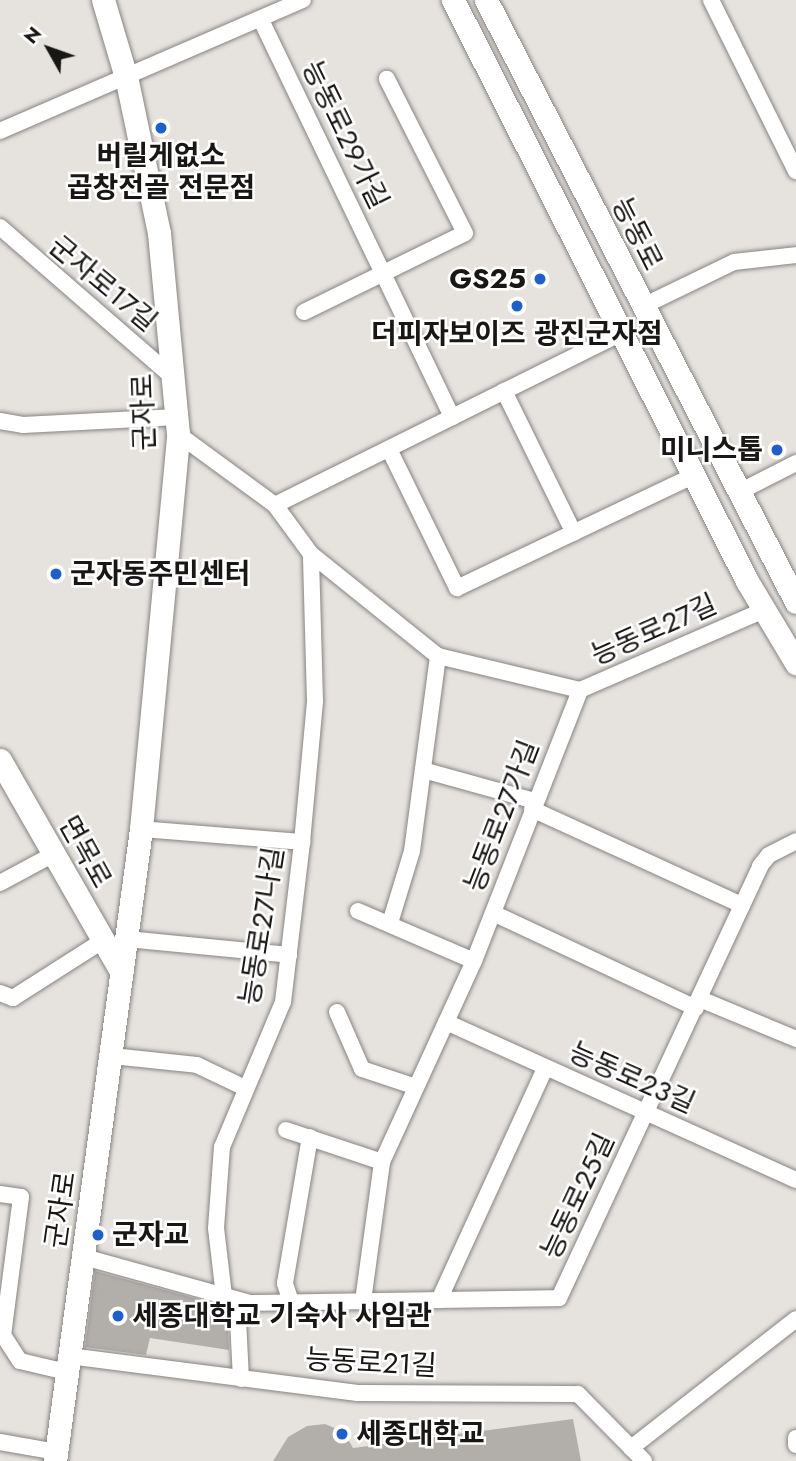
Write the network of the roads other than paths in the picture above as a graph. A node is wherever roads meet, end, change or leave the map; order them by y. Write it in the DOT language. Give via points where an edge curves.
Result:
graph roads {
  1 [pos="103,0"];
  2 [pos="303,0"];
  3 [pos="453,0"];
  4 [pos="486,0"];
  5 [pos="711,0"];
  6 [pos="261,20"];
  7 [pos="126,77"];
  8 [pos="387,79"];
  9 [pos="0,131"];
  10 [pos="796,171"];
  11 [pos="2,233"];
  12 [pos="796,255"];
  13 [pos="382,273"];
  14 [pos="641,307"];
  15 [pos="304,312"];
  16 [pos="621,333"];
  17 [pos="174,378"];
  18 [pos="504,391"];
  19 [pos="452,418"];
  20 [pos="0,421"];
  21 [pos="178,425"];
  22 [pos="389,449"];
  23 [pos="796,463"];
  24 [pos="693,476"];
  25 [pos="739,492"];
  26 [pos="275,505"];
  27 [pos="574,533"];
  28 [pos="311,554"];
  29 [pos="795,598"];
  30 [pos="766,609"];
  31 [pos="438,656"];
  32 [pos="796,663"];
  33 [pos="580,690"];
  34 [pos="0,760"];
  35 [pos="423,770"];
  36 [pos="533,805"];
  37 [pos="141,828"];
  38 [pos="796,841"];
  39 [pos="302,842"];
  40 [pos="52,855"];
  41 [pos="0,883"];
  42 [pos="742,905"];
  43 [pos="358,911"];
  44 [pos="493,913"];
  45 [pos="390,923"];
  46 [pos="127,939"];
  47 [pos="102,942"];
  48 [pos="289,955"];
  49 [pos="474,961"];
  50 [pos="121,971"];
  51 [pos="0,993"];
  52 [pos="698,1003"];
  53 [pos="337,1012"];
  54 [pos="446,1022"];
  55 [pos="796,1039"];
  56 [pos="112,1056"];
  57 [pos="545,1068"];
  58 [pos="416,1087"];
  59 [pos="245,1088"];
  60 [pos="646,1114"];
  61 [pos="286,1130"];
  62 [pos="310,1137"];
  63 [pos="382,1161"];
  64 [pos="796,1180"];
  65 [pos="0,1194"];
  66 [pos="84,1257"];
  67 [pos="231,1298"];
  68 [pos="439,1300"];
  69 [pos="363,1301"];
  70 [pos="291,1302"];
  71 [pos="796,1319"];
  72 [pos="68,1364"];
  73 [pos="241,1379"];
  74 [pos="796,1437"];
  75 [pos="0,1442"];
  76 [pos="796,1445"];
  77 [pos="631,1448"];
  78 [pos="56,1456"];
  79 [pos="644,1461"];
  1 -- 7 [label="street, 군자로"];
  2 -- 6 [label="street"];
  3 -- 16 [label="street, 능동로"];
  4 -- 14 [label="street, 능동로"];
  5 -- 10 [label="street"];
  6 -- 7 [label="street"];
  6 -- 13 [label="street, 능동로29가길"];
  7 -- 9 [label="street"];
  7 -- 17 [label="street, 군자로" via="159,233"];
  8 -- 13 [label="street" via="465,233"];
  11 -- 17 [label="street, 군자로17길"];
  12 -- 14 [label="street" via="734,262"];
  13 -- 15 [label="street"];
  13 -- 19 [label="street, 능동로29가길"];
  14 -- 25 [label="street, 능동로"];
  16 -- 18 [label="street"];
  16 -- 24 [label="street, 능동로"];
  17 -- 21 [label="street, 군자로"];
  18 -- 19 [label="street"];
  18 -- 27 [label="street"];
  19 -- 22 [label="street"];
  20 -- 21 [label="street"];
  21 -- 26 [label="street, 능동로27길"];
  21 -- 37 [label="street, 군자로"];
  22 -- 26 [label="street"];
  22 -- 27 [label="street" via="457,588"];
  23 -- 25 [label="street"];
  24 -- 27 [label="street"];
  24 -- 30 [label="street, 능동로"];
  25 -- 29 [label="street, 능동로"];
  26 -- 28 [label="street, 능동로27길"];
  28 -- 31 [label="street, 능동로27길"];
  28 -- 39 [label="street, 능동로27나길" via="315,701"];
  30 -- 32 [label="street, 능동로"];
  30 -- 33 [label="street, 능동로27길"];
  31 -- 33 [label="street, 능동로27길"];
  31 -- 35 [label="street"];
  33 -- 36 [label="street, 능동로27가길"];
  34 -- 40 [label="street, 면목로"];
  35 -- 36 [label="street"];
  35 -- 45 [label="street" via="412,851"];
  36 -- 42 [label="street"];
  36 -- 44 [label="street, 능동로27가길"];
  37 -- 39 [label="street"];
  37 -- 46 [label="street, 군자로"];
  38 -- 42 [label="street, 능동로25길" via="769,855"];
  39 -- 48 [label="street, 능동로27나길"];
  40 -- 41 [label="street"];
  40 -- 47 [label="street, 면목로"];
  42 -- 52 [label="street, 능동로25길"];
  43 -- 45 [label="street"];
  44 -- 49 [label="street, 능동로27가길"];
  44 -- 52 [label="street"];
  45 -- 49 [label="street"];
  46 -- 48 [label="street"];
  46 -- 50 [label="street, 군자로"];
  47 -- 50 [label="street, 면목로"];
  47 -- 51 [label="street" via="13,998"];
  48 -- 59 [label="street, 능동로27나길" via="283,1002"];
  49 -- 54 [label="street, 능동로27가길"];
  50 -- 56 [label="street, 군자로"];
  52 -- 55 [label="street"];
  52 -- 60 [label="street, 능동로25길"];
  53 -- 58 [label="street" via="362,1069"];
  54 -- 57 [label="street, 능동로23길"];
  54 -- 58 [label="street, 능동로27가길"];
  56 -- 59 [label="street" via="197,1065"];
  56 -- 66 [label="street, 군자로"];
  57 -- 60 [label="street, 능동로23길"];
  57 -- 68 [label="street"];
  58 -- 63 [label="street, 능동로27가길"];
  59 -- 67 [label="street, 능동로27나길" via="222,1147 216,1228"];
  60 -- 64 [label="street, 능동로23길"];
  60 -- 68 [label="street, 능동로25길" via="559,1298"];
  61 -- 62 [label="street"];
  62 -- 63 [label="street"];
  62 -- 70 [label="street" via="285,1283"];
  63 -- 69 [label="street, 능동로27가길"];
  65 -- 72 [label="street, 군자로" via="21,1197 3,1335 20,1361"];
  66 -- 67 [label="street, 능동로25길"];
  66 -- 72 [label="street, 군자로"];
  67 -- 70 [label="street, 능동로25길"];
  67 -- 73 [label="street, 능동로27나길"];
  68 -- 69 [label="street, 능동로25길"];
  69 -- 70 [label="street, 능동로25길"];
  71 -- 77 [label="street"];
  72 -- 73 [label="street, 능동로21길"];
  72 -- 78 [label="street, 군자로"];
  73 -- 77 [label="street, 능동로21길" via="358,1393 578,1394"];
  74 -- 76 [label="street"];
  75 -- 78 [label="street"];
  77 -- 79 [label="street, 능동로21길"];
}
